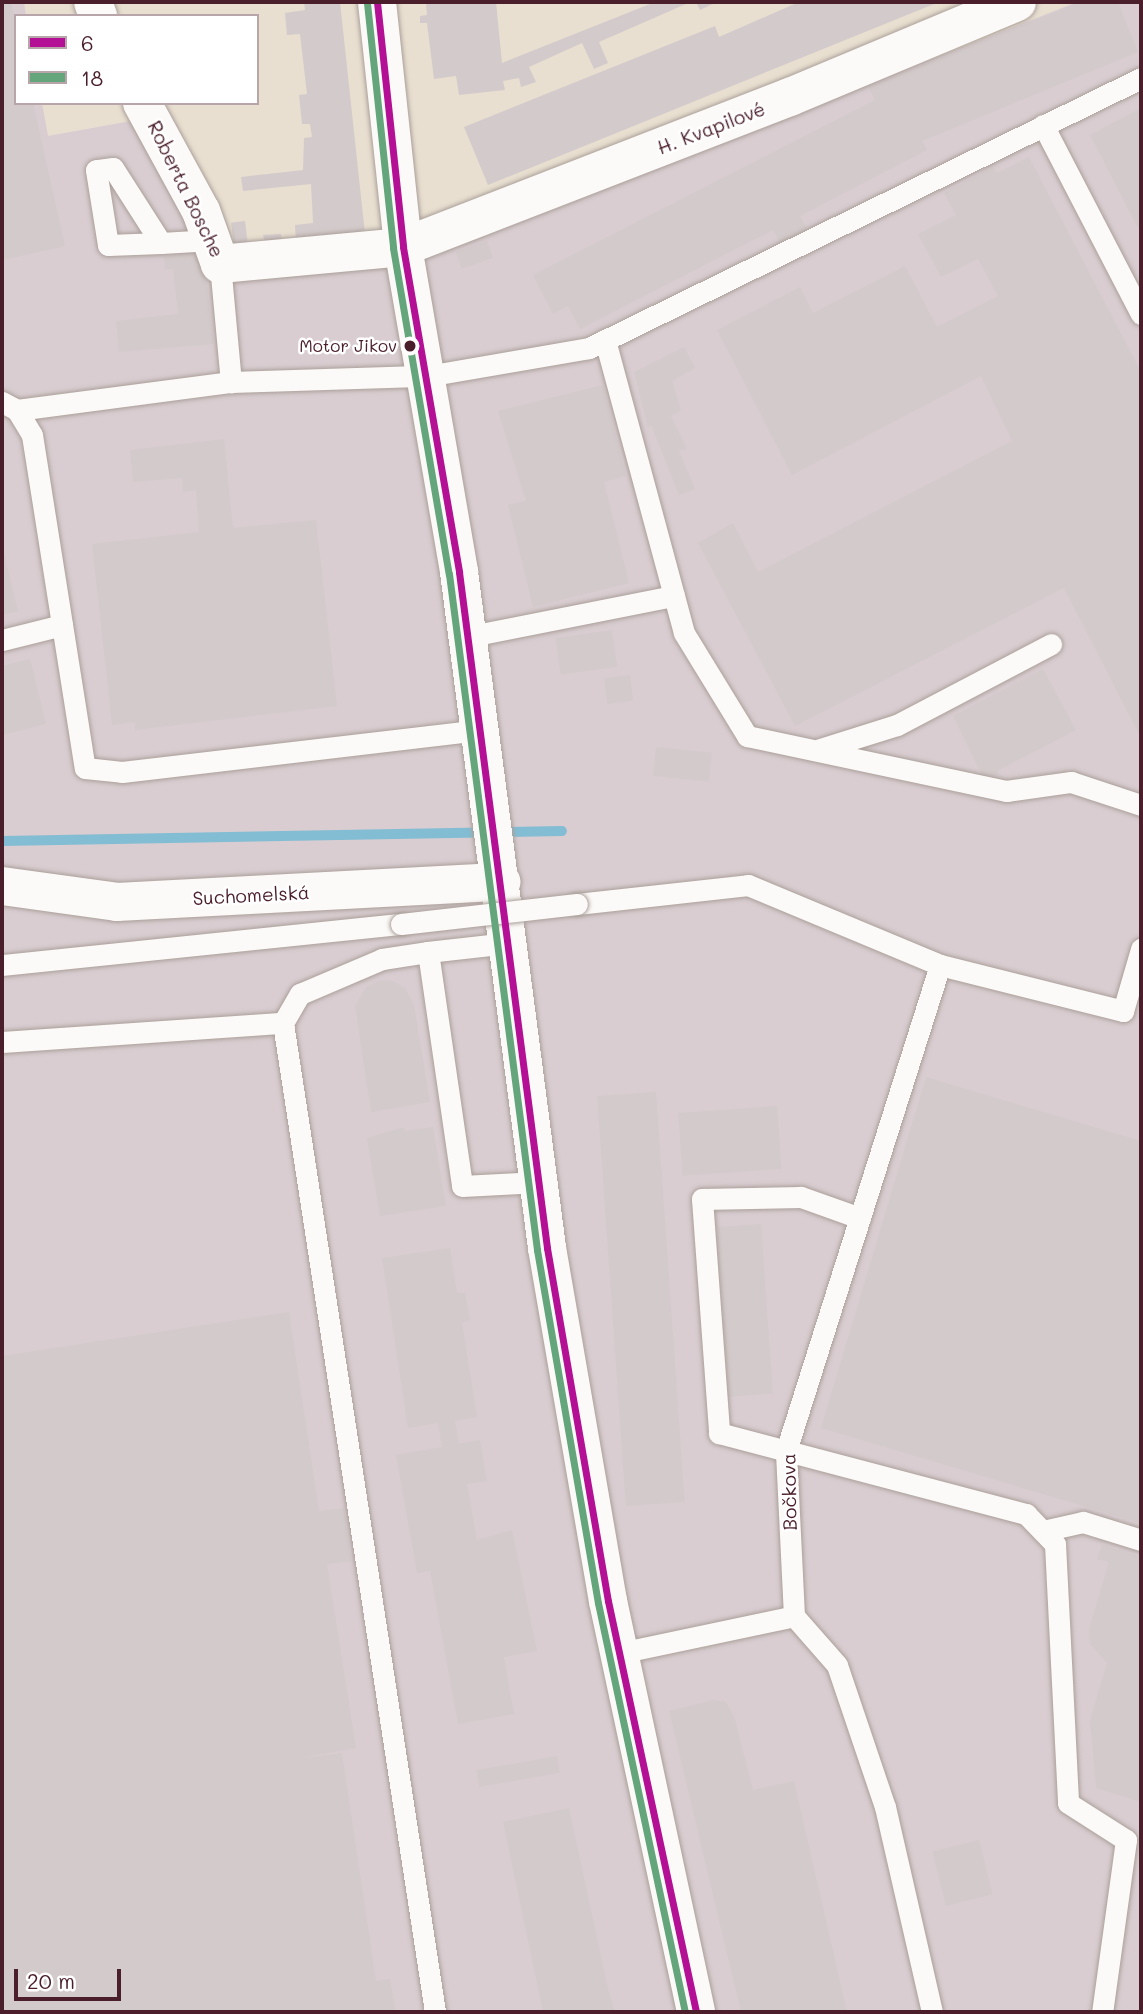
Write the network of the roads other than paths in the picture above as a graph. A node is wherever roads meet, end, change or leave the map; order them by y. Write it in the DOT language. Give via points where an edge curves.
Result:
graph roads {
  1 [pos="377,2"];
  2 [pos="1017,2"];
  3 [pos="1141,78"];
  4 [pos="143,105"];
  5 [pos="1043,125"];
  6 [pos="161,243"];
  7 [pos="403,247"];
  8 [pos="216,252"];
  9 [pos="1141,314"];
  10 [pos="605,340"];
  11 [pos="427,376"];
  12 [pos="231,382"];
  13 [pos="9,406"];
  14 [pos="674,596"];
  15 [pos="62,625"];
  16 [pos="466,637"];
  17 [pos="2,640"];
  18 [pos="1051,644"];
  19 [pos="477,730"];
  20 [pos="815,751"];
  21 [pos="1141,805"];
  22 [pos="500,882"];
  23 [pos="2,886"];
  24 [pos="508,943"];
  25 [pos="1141,949"];
  26 [pos="428,952"];
  27 [pos="2,965"];
  28 [pos="940,965"];
  29 [pos="283,1023"];
  30 [pos="2,1042"];
  31 [pos="539,1182"];
  32 [pos="860,1218"];
  33 [pos="786,1451"];
  34 [pos="1043,1531"];
  35 [pos="1141,1540"];
  36 [pos="794,1616"];
  37 [pos="619,1653"];
  38 [pos="1134,1842"];
  39 [pos="435,2012"];
  40 [pos="696,2012"];
  41 [pos="932,2012"];
  42 [pos="1102,2012"];
  1 -- 7 [label="street"];
  2 -- 7 [label="street, H. Kvapilové" via="790,97"];
  3 -- 5 [label="lane"];
  4 -- 8 [label="street, Roberta Bosche" via="201,211"];
  5 -- 9 [label="lane"];
  5 -- 10 [label="lane"];
  6 -- 8 [label="lane"];
  7 -- 8 [label="street, Roberta Bosche"];
  7 -- 11 [label="street"];
  8 -- 12 [label="lane"];
  10 -- 11 [label="lane" via="589,348"];
  10 -- 14 [label="lane"];
  11 -- 12 [label="lane"];
  11 -- 16 [label="street"];
  12 -- 13 [label="lane"];
  13 -- 15 [label="lane" via="32,435"];
  14 -- 16 [label="lane"];
  14 -- 20 [label="lane" via="684,633 747,736"];
  15 -- 17 [label="lane"];
  15 -- 19 [label="lane" via="85,768 122,772"];
  16 -- 19 [label="street"];
  18 -- 20 [label="lane" via="897,724"];
  19 -- 22 [label="street"];
  20 -- 21 [label="lane" via="1006,791 1072,782"];
  22 -- 23 [label="street, Suchomelská" via="117,902"];
  22 -- 24 [label="street"];
  24 -- 26 [label="lane"];
  24 -- 31 [label="street"];
  25 -- 28 [label="lane" via="1123,1011"];
  26 -- 29 [label="lane" via="382,960 300,994"];
  26 -- 31 [label="lane" via="462,1186"];
  27 -- 28 [label="lane, bridge" via="748,885"];
  28 -- 32 [label="lane, Bočkova"];
  29 -- 30 [label="lane"];
  29 -- 39 [label="lane"];
  31 -- 37 [label="street"];
  32 -- 33 [label="lane, Bočkova"];
  32 -- 33 [label="lane" via="801,1197 702,1199 719,1433"];
  33 -- 34 [label="lane" via="1026,1514"];
  33 -- 36 [label="lane, Bočkova"];
  34 -- 35 [label="lane" via="1083,1522"];
  34 -- 38 [label="lane" via="1055,1544 1068,1803"];
  36 -- 37 [label="lane"];
  36 -- 41 [label="lane" via="837,1665 885,1807"];
  37 -- 40 [label="street"];
  38 -- 42 [label="lane"];
}
